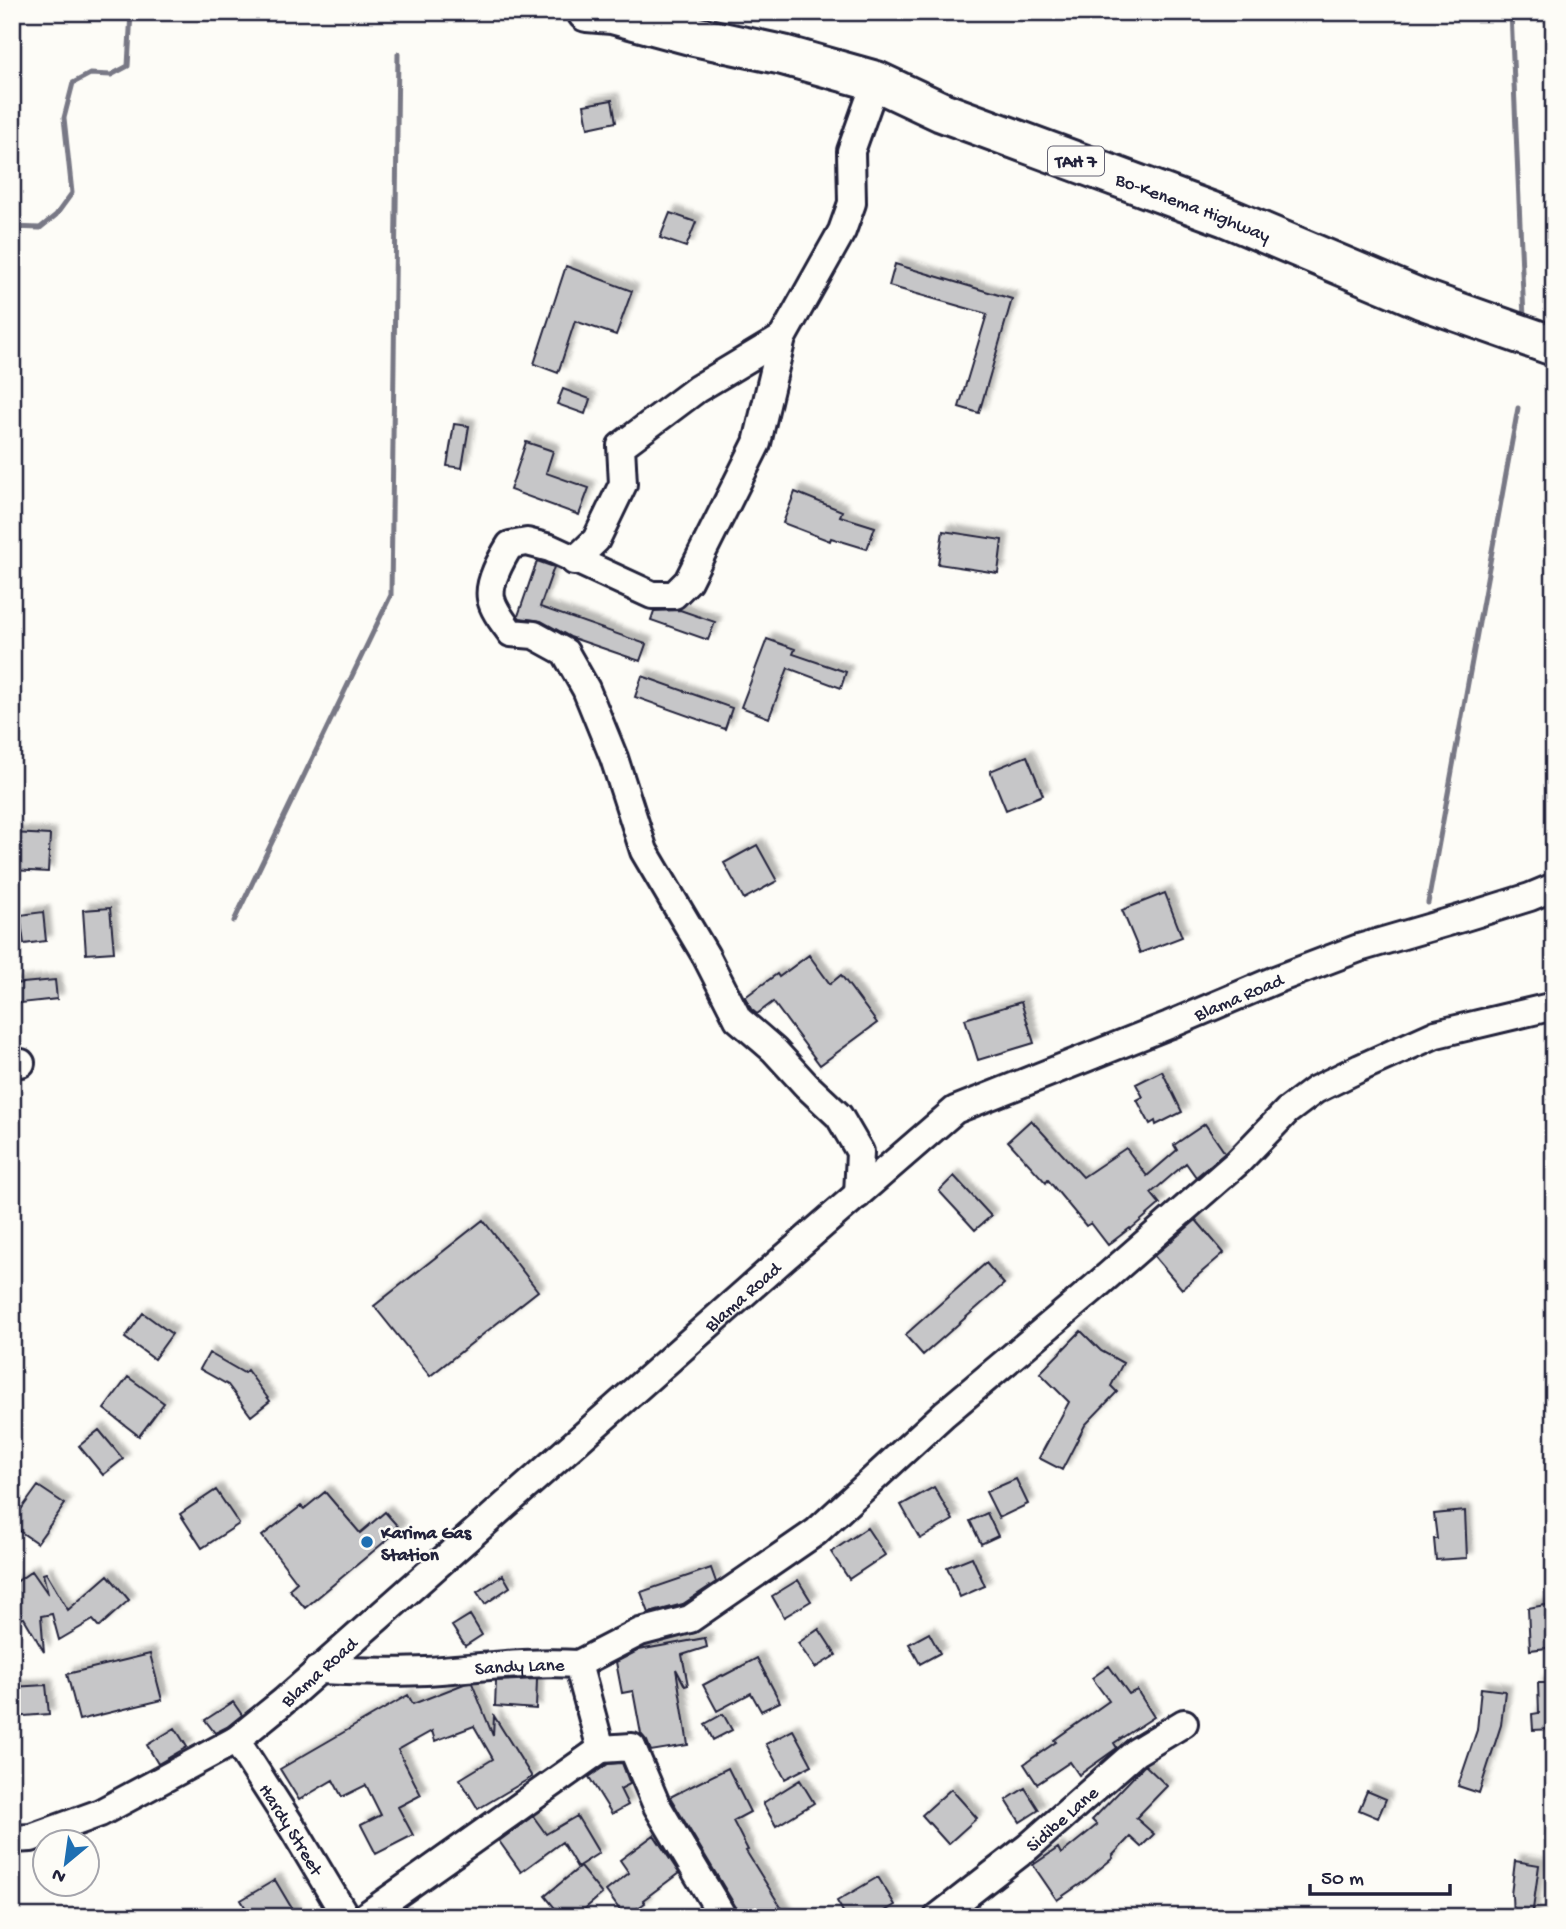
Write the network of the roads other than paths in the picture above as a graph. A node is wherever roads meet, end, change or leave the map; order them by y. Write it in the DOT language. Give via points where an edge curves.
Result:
graph roads {
  1 [pos="587,12"];
  2 [pos="876,81"];
  3 [pos="782,338"];
  4 [pos="1554,346"];
  5 [pos="574,561"];
  6 [pos="1554,887"];
  7 [pos="1554,1006"];
  8 [pos="858,1195"];
  9 [pos="578,1664"];
  10 [pos="317,1670"];
  11 [pos="1184,1723"];
  12 [pos="236,1740"];
  13 [pos="601,1749"];
  14 [pos="12,1839"];
  15 [pos="346,1917"];
  16 [pos="364,1917"];
  17 [pos="723,1917"];
  18 [pos="938,1917"];
  1 -- 2 [label="highway, Bo-Kenema Highway / TAH 7" via="612,14"];
  2 -- 3 [label="street" via="851,151 852,203"];
  2 -- 4 [label="highway, Bo-Kenema Highway / TAH 7" via="942,112"];
  3 -- 5 [label="street" via="697,389 621,446 623,484 596,540"];
  3 -- 5 [label="street" via="757,443 688,581 674,595 652,595"];
  5 -- 8 [label="street" via="527,542 510,545 497,565 490,596 511,633 534,635 565,652 586,689 614,758 644,851 738,1019 839,1116 860,1152"];
  6 -- 8 [label="street, Blama Road" via="1359,948 955,1111"];
  7 -- 9 [label="street" via="1436,1034 1315,1090 816,1532 690,1619 640,1632"];
  8 -- 10 [label="street, Blama Road"];
  9 -- 10 [label="street, Sandy Lane"];
  9 -- 13 [label="street, Sandy Lane"];
  10 -- 12 [label="street, Blama Road"];
  11 -- 18 [label="street, Sidibe Lane" via="1136,1752 1028,1847"];
  12 -- 14 [label="street, Blama Road" via="100,1813 31,1838"];
  12 -- 15 [label="street, Hardy Street"];
  13 -- 16 [label="street"];
  13 -- 17 [label="street" via="632,1746 657,1806"];
}
